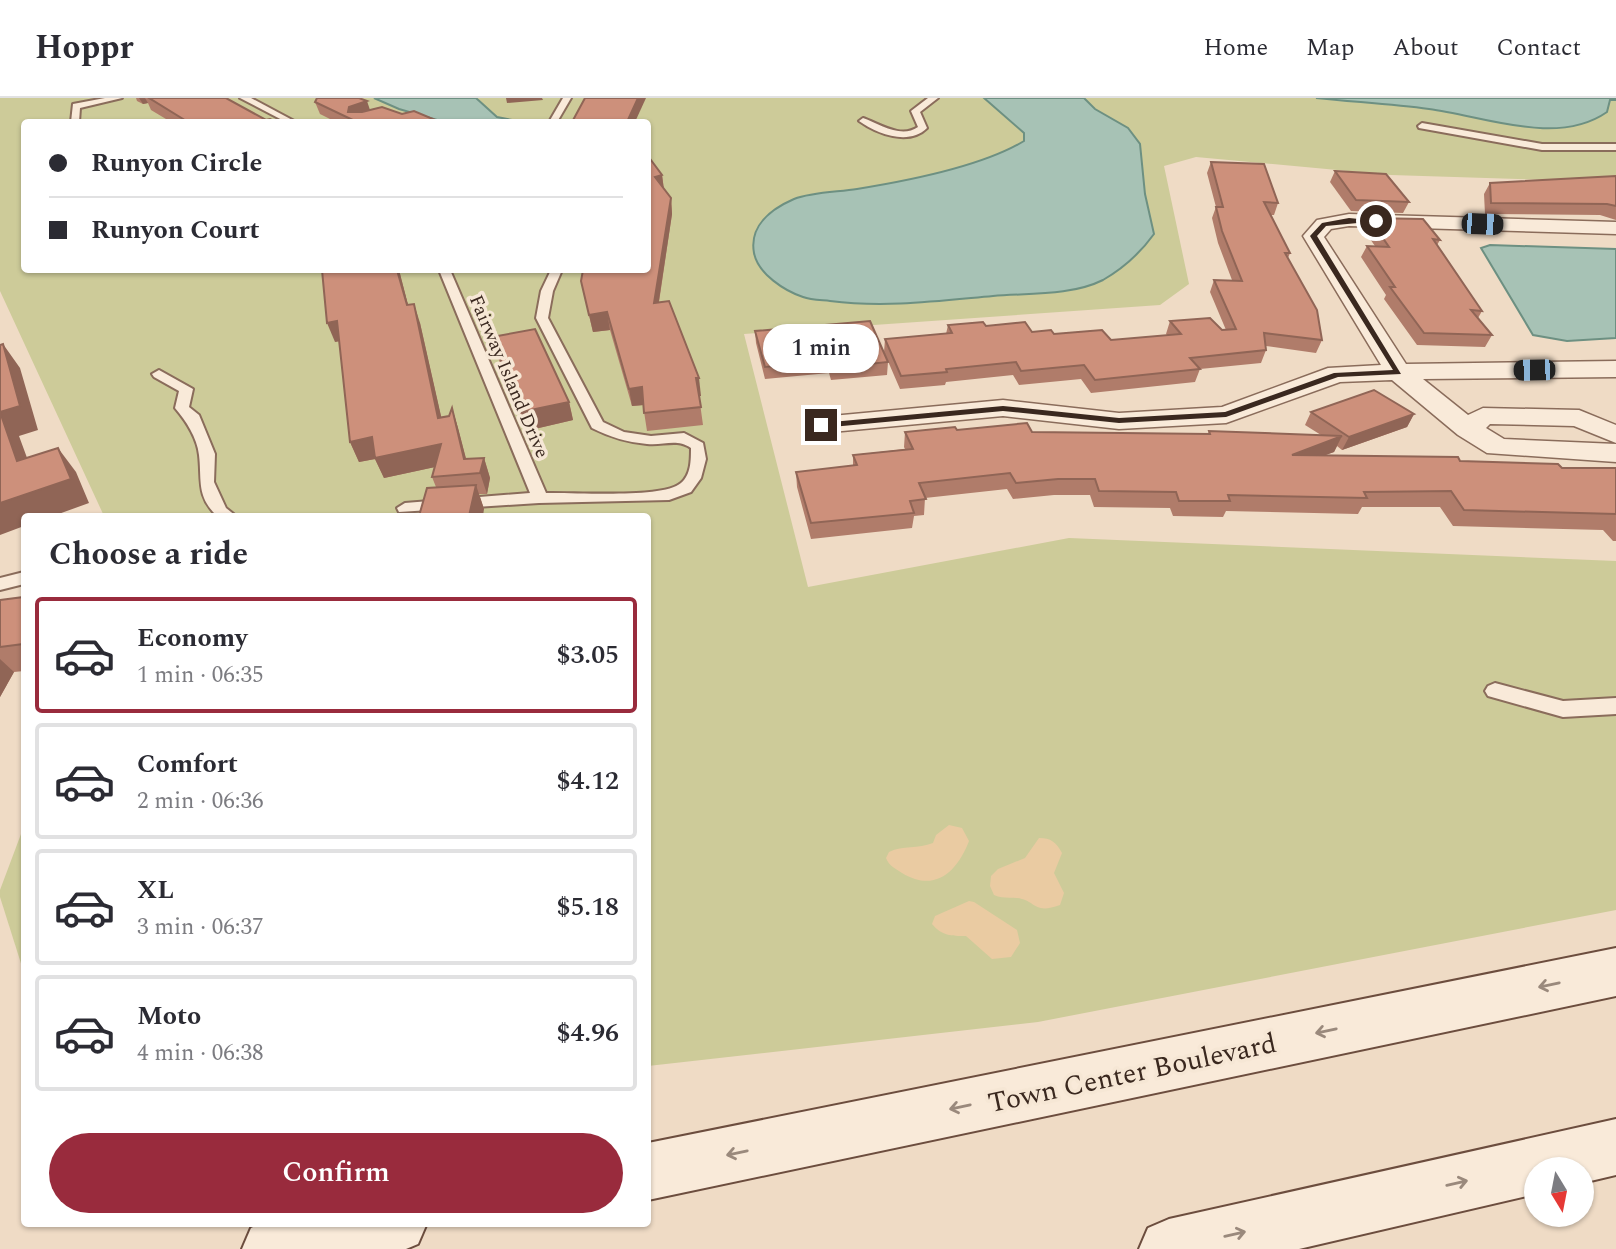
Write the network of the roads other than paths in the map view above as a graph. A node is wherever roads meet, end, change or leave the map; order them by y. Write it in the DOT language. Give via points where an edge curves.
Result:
graph roads {
  1 [pos="118,98"];
  2 [pos="244,98"];
  3 [pos="567,98"];
  4 [pos="934,98"];
  5 [pos="75,119"];
  6 [pos="286,119"];
  7 [pos="555,119"];
  8 [pos="863,121"];
  9 [pos="1422,126"];
  10 [pos="1616,147"];
  11 [pos="1616,228"];
  12 [pos="445,273"];
  13 [pos="555,273"];
  14 [pos="1616,369"];
  15 [pos="1398,372"];
  16 [pos="159,374"];
  17 [pos="821,425"];
  18 [pos="1468,429"];
  19 [pos="1616,435"];
  20 [pos="1616,453"];
  21 [pos="540,498"];
  22 [pos="405,508"];
  23 [pos="223,513"];
  24 [pos="21,579"];
  25 [pos="0,583"];
  26 [pos="1495,691"];
  27 [pos="1616,706"];
  28 [pos="1616,972"];
  29 [pos="1616,1147"];
  30 [pos="651,1170"];
  31 [pos="378,1227"];
  32 [pos="272,1249"];
  33 [pos="1169,1249"];
  1 -- 5 [label="lane" via="76,106"];
  2 -- 6 [label="lane"];
  3 -- 7 [label="lane"];
  4 -- 8 [label="lane" via="915,111 923,128 915,134 900,135"];
  9 -- 10 [label="lane" via="1542,147"];
  11 -- 15 [label="street" via="1349,220 1324,224 1313,236"];
  12 -- 21 [label="lane, Fairway Island Drive"];
  13 -- 21 [label="lane" via="542,318 597,425 621,436 650,440 684,437 698,446 700,462 694,478 678,492"];
  14 -- 15 [label="street"];
  15 -- 17 [label="street" via="1337,374 1226,415 1119,421 1003,408"];
  15 -- 18 [label="street"];
  16 -- 23 [label="lane" via="186,389 182,408 192,415 207,454 206,482"];
  18 -- 19 [label="street" via="1483,416 1579,418"];
  18 -- 20 [label="street" via="1497,447"];
  21 -- 22 [label="lane"];
  24 -- 25 [label="lane"];
  26 -- 27 [label="lane" via="1563,709"];
  28 -- 30 [label="main road, Town Center Boulevard, one-way"];
  33 -- 29 [label="main road, one-way"];
  31 -- 32 [label="main road"];
}
